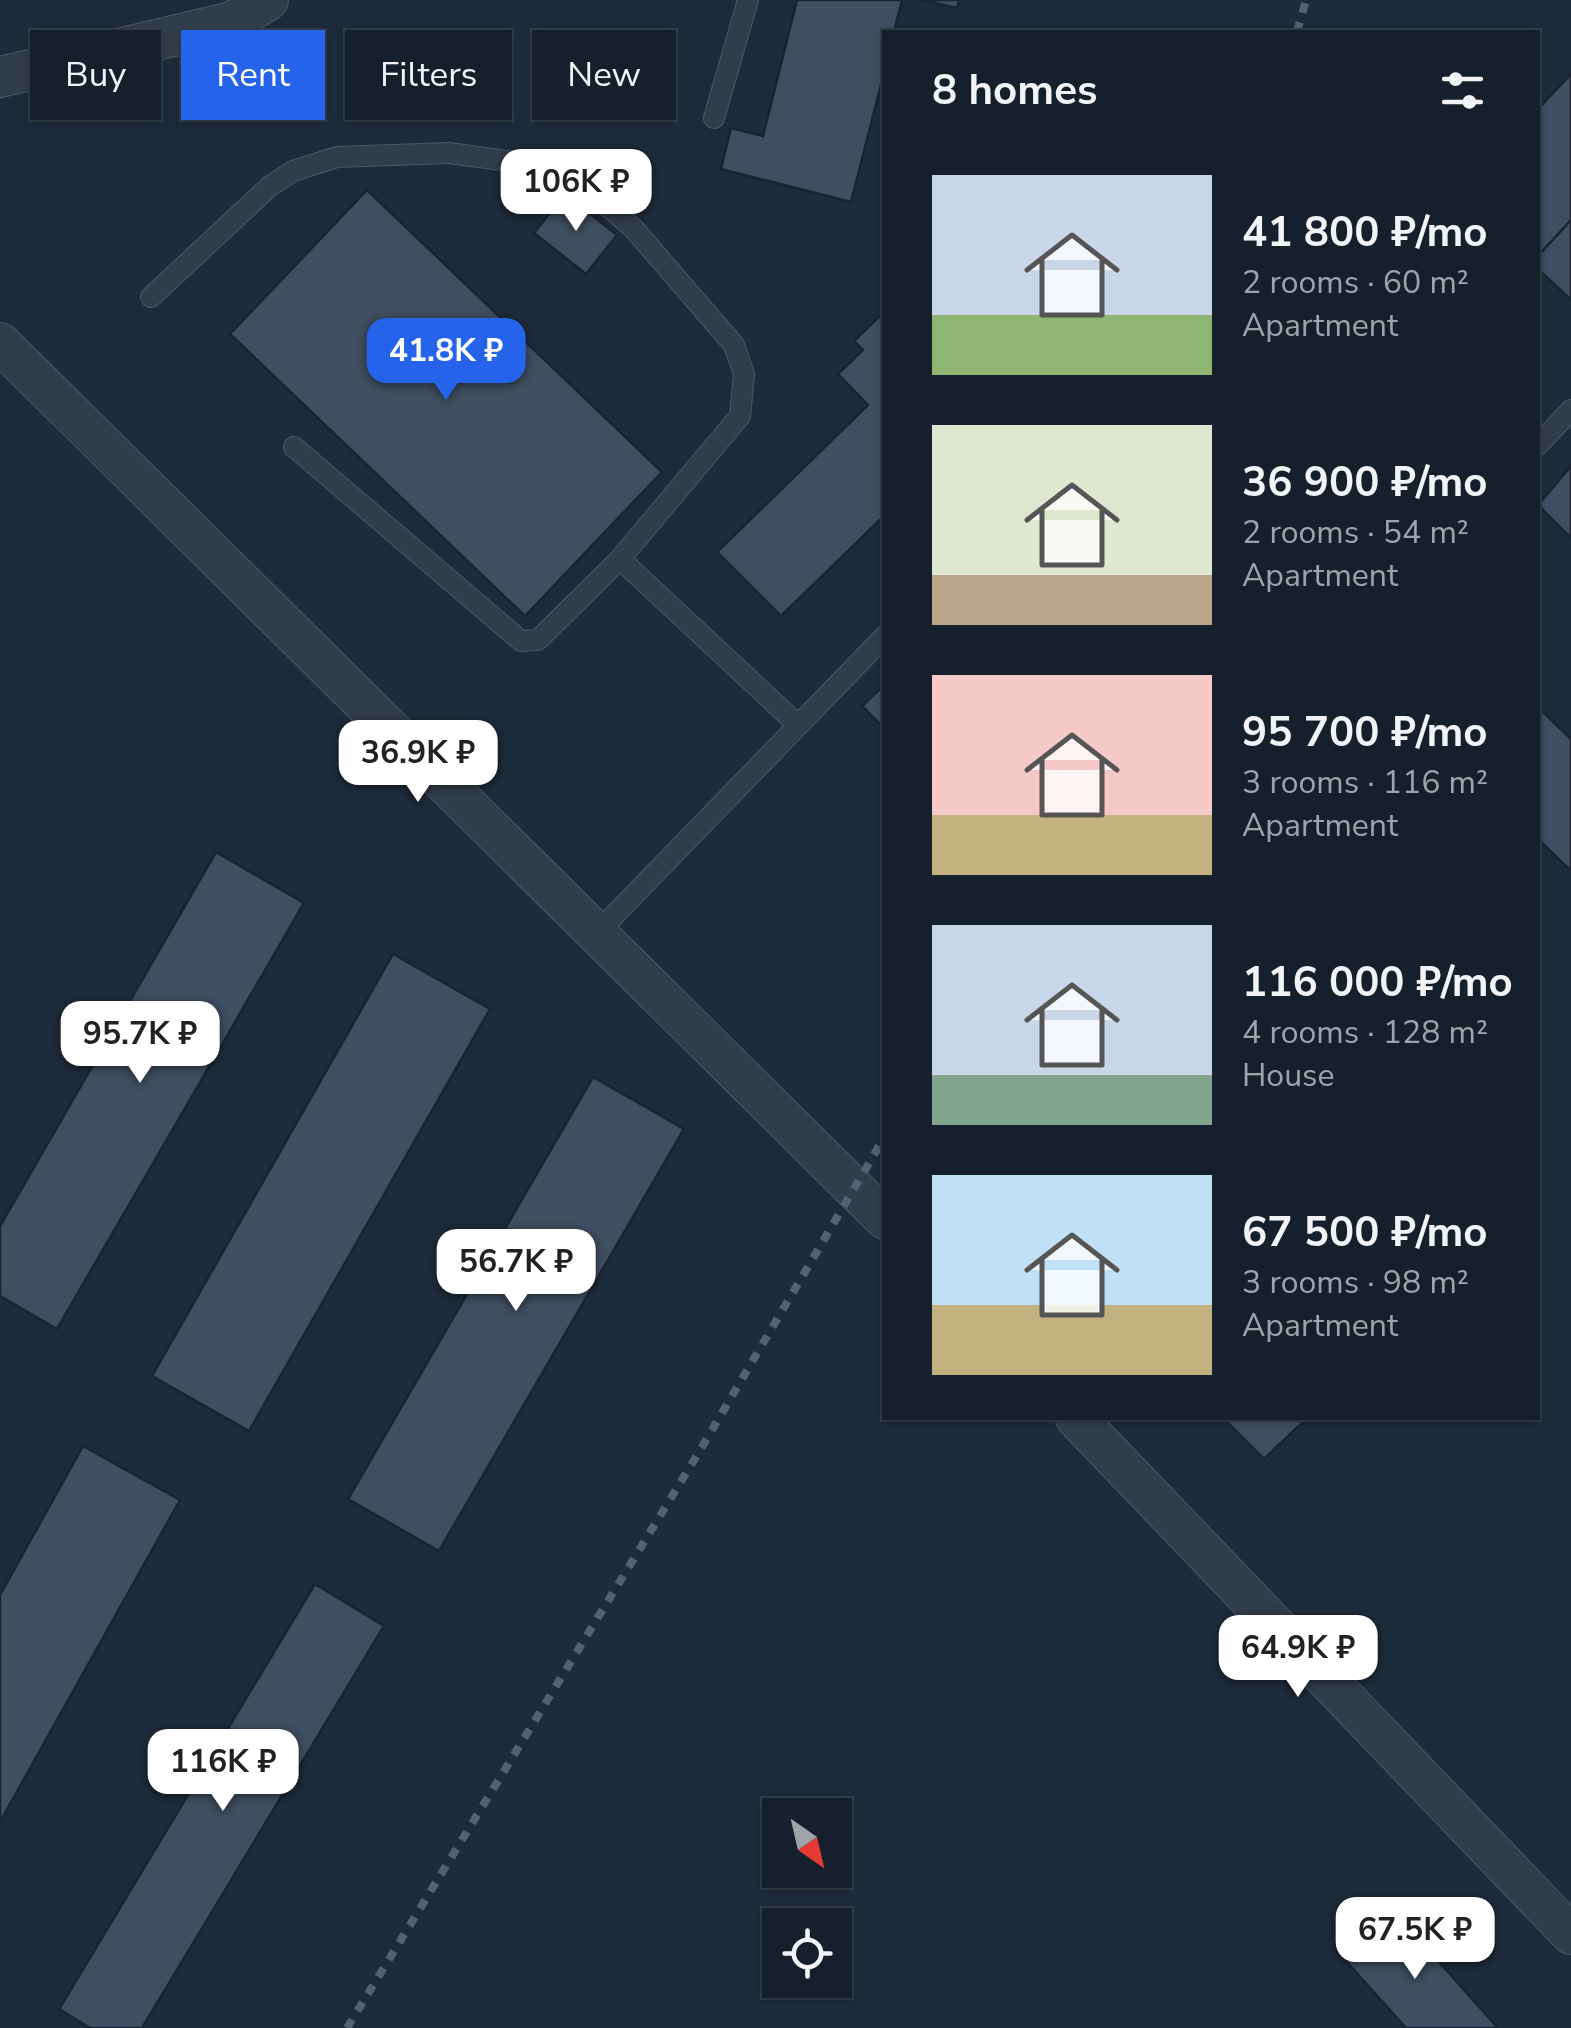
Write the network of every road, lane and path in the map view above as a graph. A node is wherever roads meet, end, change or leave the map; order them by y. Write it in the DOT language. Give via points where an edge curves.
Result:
graph roads {
  1 [pos="268,0"];
  2 [pos="748,0"];
  3 [pos="0,77"];
  4 [pos="714,118"];
  5 [pos="151,297"];
  6 [pos="0,343"];
  7 [pos="1571,410"];
  8 [pos="1540,443"];
  9 [pos="294,447"];
  10 [pos="620,558"];
  11 [pos="882,639"];
  12 [pos="798,726"];
  13 [pos="597,933"];
  14 [pos="882,1214"];
  15 [pos="1078,1420"];
  16 [pos="1571,1934"];
  1 -- 3 [label="street" via="232,22"];
  2 -- 4 [label="lane"];
  5 -- 10 [label="lane" via="270,186 317,161 449,153 538,165 569,179 634,230 734,345 744,374 740,416"];
  6 -- 13 [label="street"];
  7 -- 8 [label="lane"];
  9 -- 10 [label="lane" via="521,640 538,640"];
  10 -- 12 [label="lane"];
  11 -- 12 [label="lane"];
  12 -- 13 [label="lane"];
  13 -- 14 [label="street"];
  15 -- 16 [label="street"];
}
